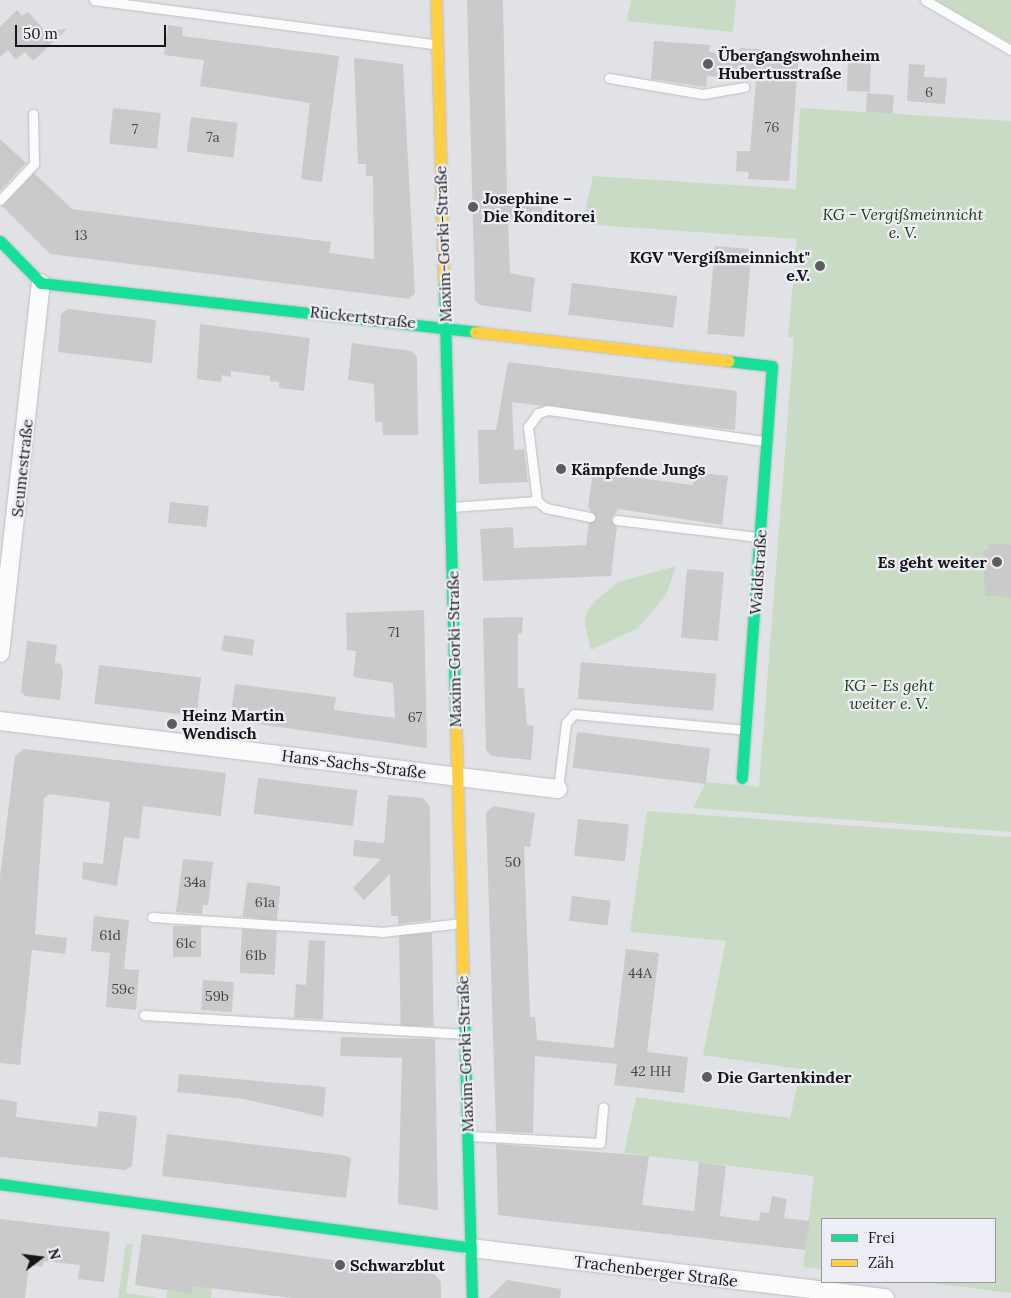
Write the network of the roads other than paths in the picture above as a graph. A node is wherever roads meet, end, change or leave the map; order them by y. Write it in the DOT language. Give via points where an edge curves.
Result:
graph roads {
  1 [pos="94,0"];
  2 [pos="436,0"];
  3 [pos="925,0"];
  4 [pos="437,45"];
  5 [pos="1011,50"];
  6 [pos="609,78"];
  7 [pos="744,87"];
  8 [pos="34,114"];
  9 [pos="0,200"];
  10 [pos="0,241"];
  11 [pos="42,283"];
  12 [pos="445,326"];
  13 [pos="772,366"];
  14 [pos="767,442"];
  15 [pos="537,500"];
  16 [pos="451,507"];
  17 [pos="590,516"];
  18 [pos="617,520"];
  19 [pos="760,537"];
  20 [pos="0,653"];
  21 [pos="0,722"];
  22 [pos="747,730"];
  23 [pos="456,776"];
  24 [pos="742,778"];
  25 [pos="558,789"];
  26 [pos="152,917"];
  27 [pos="461,923"];
  28 [pos="144,1015"];
  29 [pos="464,1034"];
  30 [pos="603,1107"];
  31 [pos="467,1136"];
  32 [pos="0,1184"];
  33 [pos="471,1248"];
  34 [pos="472,1298"];
  35 [pos="885,1298"];
  1 -- 4 [label="lane"];
  2 -- 4 [label="street, Maxim-Gorki-Straße"];
  3 -- 5 [label="lane"];
  4 -- 12 [label="street, Maxim-Gorki-Straße"];
  6 -- 7 [label="lane" via="703,94"];
  8 -- 9 [label="lane" via="34,164"];
  10 -- 11 [label="street"];
  11 -- 12 [label="street, Rückertstraße"];
  11 -- 20 [label="street, Seumestraße"];
  12 -- 13 [label="street, Rückertstraße"];
  12 -- 16 [label="street, Maxim-Gorki-Straße"];
  13 -- 14 [label="street, Waldstraße"];
  14 -- 15 [label="lane" via="548,410 538,412 528,427"];
  14 -- 19 [label="street, Waldstraße"];
  15 -- 16 [label="lane"];
  15 -- 17 [label="lane" via="546,508"];
  16 -- 23 [label="street, Maxim-Gorki-Straße"];
  18 -- 19 [label="lane"];
  19 -- 22 [label="street, Waldstraße"];
  21 -- 23 [label="street, Hans-Sachs-Straße"];
  22 -- 24 [label="street, Waldstraße"];
  22 -- 25 [label="lane" via="574,714 566,723"];
  23 -- 25 [label="street, Hans-Sachs-Straße"];
  23 -- 27 [label="street, Maxim-Gorki-Straße"];
  26 -- 27 [label="lane" via="382,932"];
  27 -- 29 [label="street, Maxim-Gorki-Straße"];
  28 -- 29 [label="lane"];
  29 -- 31 [label="street, Maxim-Gorki-Straße"];
  30 -- 31 [label="lane" via="600,1143"];
  31 -- 33 [label="street, Maxim-Gorki-Straße"];
  32 -- 33 [label="street, Trachenberger Straße"];
  33 -- 34 [label="street, Maxim-Gorki-Straße"];
  33 -- 35 [label="street, Trachenberger Straße"];
}
